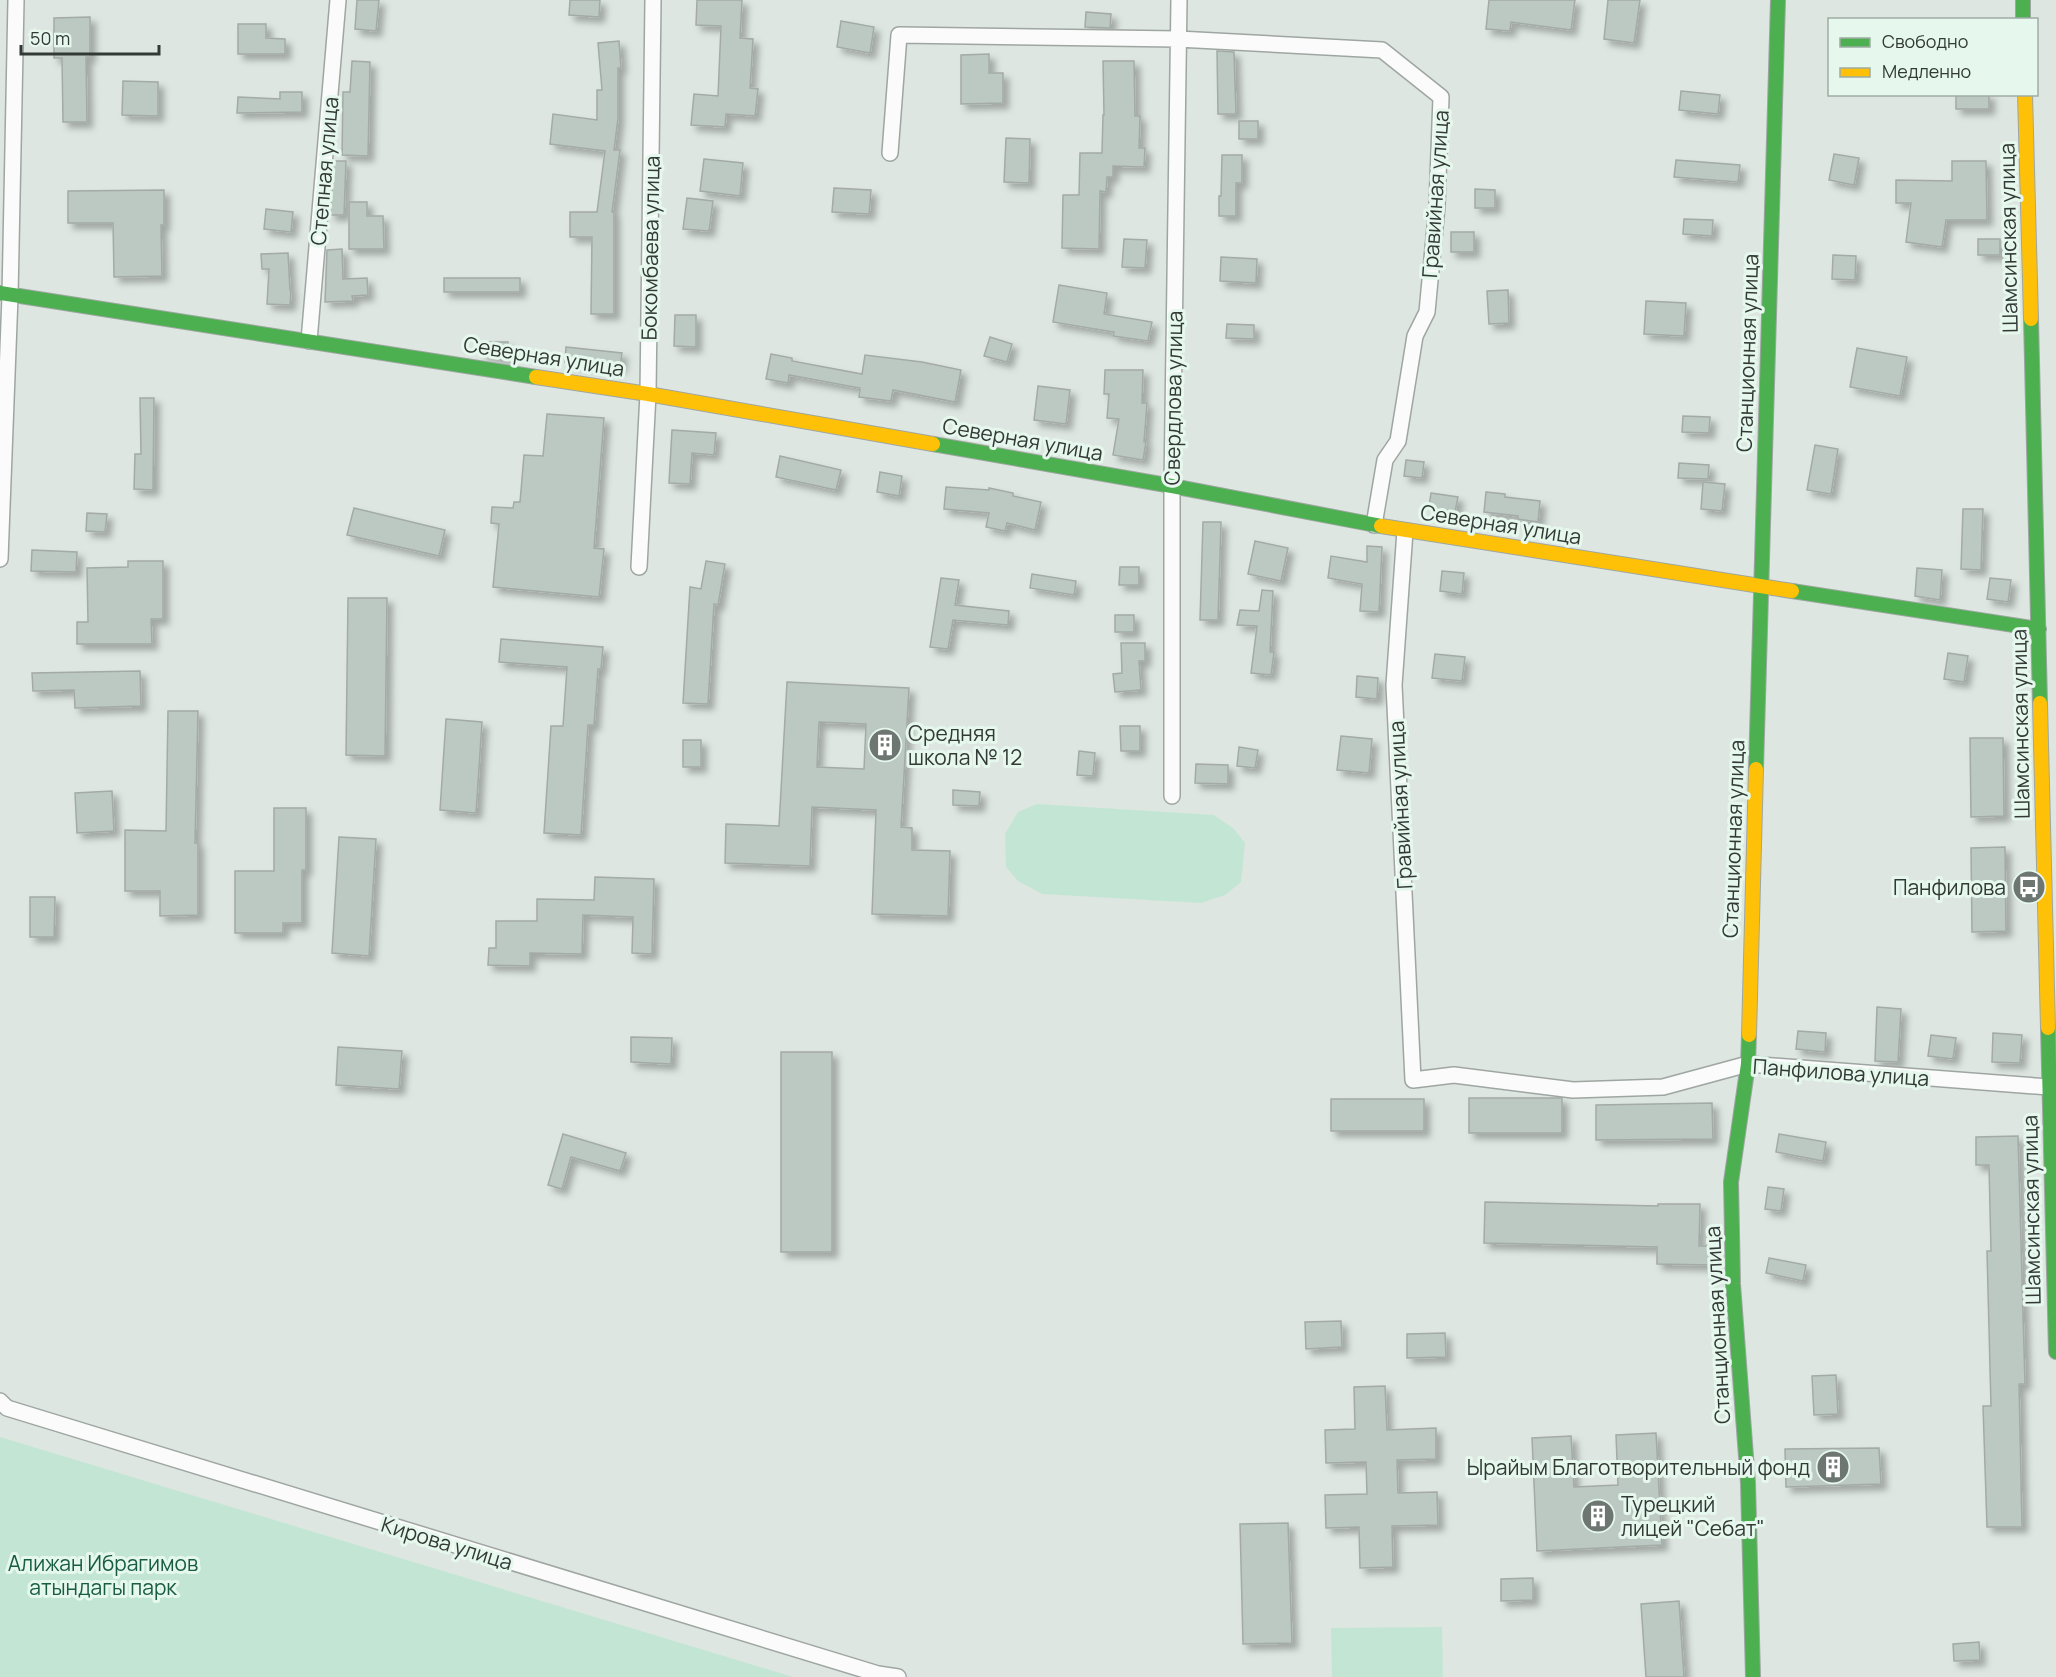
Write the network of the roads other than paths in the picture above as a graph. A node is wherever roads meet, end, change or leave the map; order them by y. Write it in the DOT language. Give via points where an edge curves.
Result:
graph roads {
  1 [pos="16,0"];
  2 [pos="338,0"];
  3 [pos="653,0"];
  4 [pos="1179,0"];
  5 [pos="1778,0"];
  6 [pos="2023,0"];
  7 [pos="2023,18"];
  8 [pos="1178,39"];
  9 [pos="2025,96"];
  10 [pos="890,153"];
  11 [pos="5,294"];
  12 [pos="309,341"];
  13 [pos="648,394"];
  14 [pos="1172,486"];
  15 [pos="1374,525"];
  16 [pos="1405,531"];
  17 [pos="0,559"];
  18 [pos="639,567"];
  19 [pos="1761,585"];
  20 [pos="2039,629"];
  21 [pos="1172,796"];
  22 [pos="1748,1065"];
  23 [pos="1413,1080"];
  24 [pos="2053,1086"];
  25 [pos="2056,1352"];
  26 [pos="0,1401"];
  27 [pos="898,1677"];
  28 [pos="1753,1677"];
  1 -- 11 [label="street"];
  2 -- 12 [label="street, Степная улица"];
  3 -- 13 [label="street, Бокомбаева улица"];
  4 -- 8 [label="street, Свердлова улица"];
  5 -- 19 [label="street, Станционная улица"];
  6 -- 7 [label="street"];
  8 -- 10 [label="street" via="899,35"];
  8 -- 14 [label="street, Свердлова улица"];
  8 -- 15 [label="street, Гравийная улица" via="1382,50 1441,97 1437,206 1427,312 1415,336 1398,441 1385,460"];
  9 -- 20 [label="street, Шамсинская улица"];
  11 -- 12 [label="street, Северная улица"];
  11 -- 17 [label="street"];
  12 -- 13 [label="street, Северная улица"];
  13 -- 14 [label="street, Северная улица"];
  13 -- 18 [label="street, Бокомбаева улица"];
  14 -- 15 [label="street, Северная улица"];
  14 -- 21 [label="street, Свердлова улица"];
  15 -- 16 [label="street, Северная улица"];
  16 -- 19 [label="street, Северная улица"];
  16 -- 23 [label="street, Гравийная улица" via="1394,684"];
  19 -- 20 [label="street, Северная улица"];
  19 -- 22 [label="street, Станционная улица"];
  20 -- 24 [label="street, Шамсинская улица"];
  22 -- 23 [label="street, Панфилова улица" via="1663,1087 1573,1090 1454,1075"];
  22 -- 24 [label="street, Панфилова улица"];
  22 -- 28 [label="street, Станционная улица" via="1731,1182 1733,1284 1748,1483"];
  24 -- 25 [label="street, Шамсинская улица"];
  26 -- 27 [label="street, Кирова улица" via="7,1408 29,1415 866,1671"];
}
